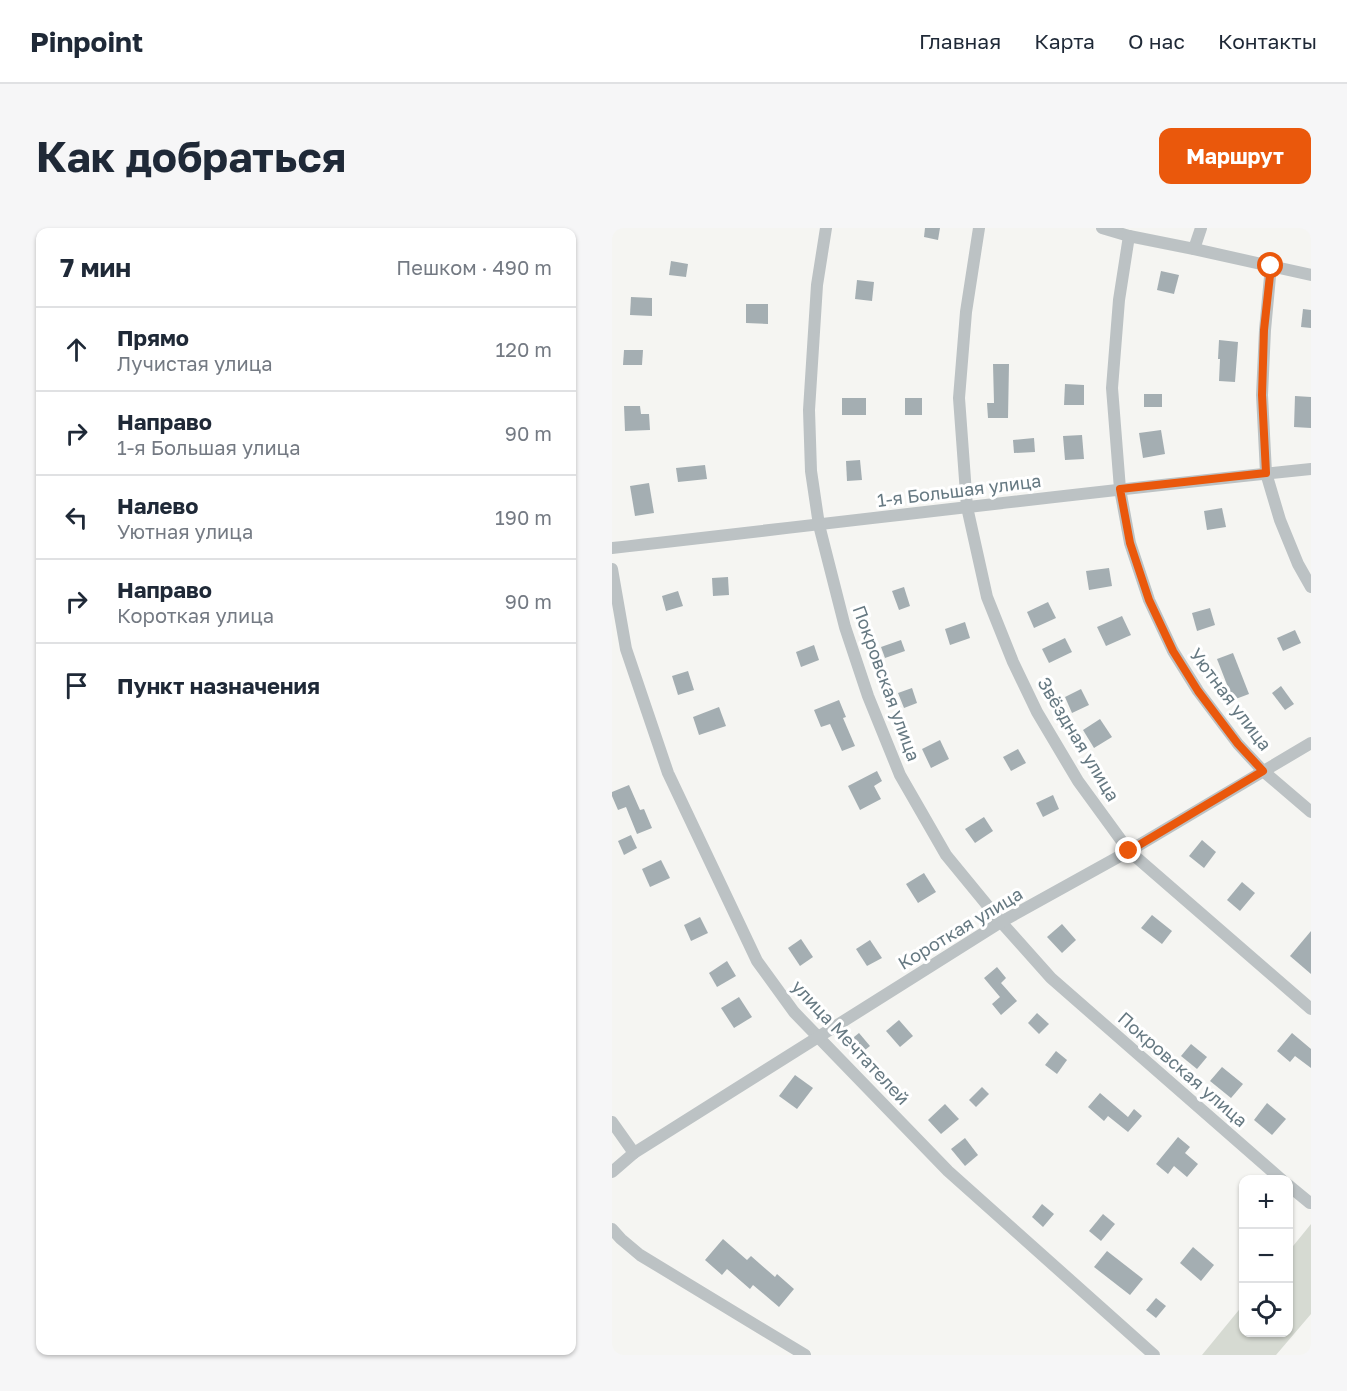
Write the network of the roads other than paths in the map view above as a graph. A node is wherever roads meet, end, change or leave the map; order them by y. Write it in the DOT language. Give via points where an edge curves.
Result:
graph roads {
  1 [pos="826,228"];
  2 [pos="979,228"];
  3 [pos="1101,228"];
  4 [pos="1201,228"];
  5 [pos="1129,236"];
  6 [pos="1194,249"];
  7 [pos="1271,266"];
  8 [pos="1311,275"];
  9 [pos="1311,469"];
  10 [pos="1266,473"];
  11 [pos="1120,489"];
  12 [pos="967,507"];
  13 [pos="819,525"];
  14 [pos="612,548"];
  15 [pos="612,569"];
  16 [pos="1311,586"];
  17 [pos="1311,743"];
  18 [pos="1263,771"];
  19 [pos="1311,812"];
  20 [pos="1129,851"];
  21 [pos="1001,922"];
  22 [pos="1311,1009"];
  23 [pos="817,1037"];
  24 [pos="612,1122"];
  25 [pos="634,1153"];
  26 [pos="612,1172"];
  27 [pos="1277,1175"];
  28 [pos="1293,1189"];
  29 [pos="1310,1203"];
  30 [pos="612,1228"];
  31 [pos="805,1355"];
  32 [pos="1154,1355"];
  1 -- 13 [label="street, Покровская улица" via="817,285 809,410 811,471"];
  2 -- 12 [label="street, Звёздная улица" via="966,312 959,398"];
  3 -- 5 [label="street"];
  4 -- 6 [label="street"];
  5 -- 6 [label="street"];
  5 -- 11 [label="street, Уютная улица" via="1112,388"];
  6 -- 7 [label="street"];
  7 -- 8 [label="street"];
  7 -- 10 [label="street" via="1262,395"];
  9 -- 10 [label="street, 1-я Большая улица"];
  10 -- 11 [label="street, 1-я Большая улица"];
  10 -- 16 [label="street" via="1280,520"];
  11 -- 12 [label="street, 1-я Большая улица"];
  11 -- 18 [label="street, Уютная улица" via="1130,543 1149,600 1173,651 1198,691"];
  12 -- 13 [label="street, 1-я Большая улица"];
  12 -- 20 [label="street, Звёздная улица" via="987,597 1018,672 1078,781"];
  13 -- 14 [label="street, 1-я Большая улица"];
  13 -- 21 [label="street, Покровская улица" via="845,627 900,775 946,855"];
  15 -- 23 [label="street, улица Мечтателей" via="626,649 668,773 757,961"];
  17 -- 18 [label="street, Короткая улица"];
  18 -- 19 [label="street, Уютная улица"];
  18 -- 20 [label="street, Короткая улица"];
  20 -- 21 [label="street, Короткая улица"];
  20 -- 22 [label="street, Звёздная улица"];
  21 -- 23 [label="street, Короткая улица"];
  21 -- 27 [label="street, Покровская улица" via="1051,978"];
  23 -- 25 [label="street, Короткая улица"];
  23 -- 32 [label="street, улица Мечтателей" via="948,1171"];
  24 -- 25 [label="street"];
  25 -- 26 [label="street, Короткая улица"];
  28 -- 29 [label="street"];
  30 -- 31 [label="street" via="640,1254"];
}
